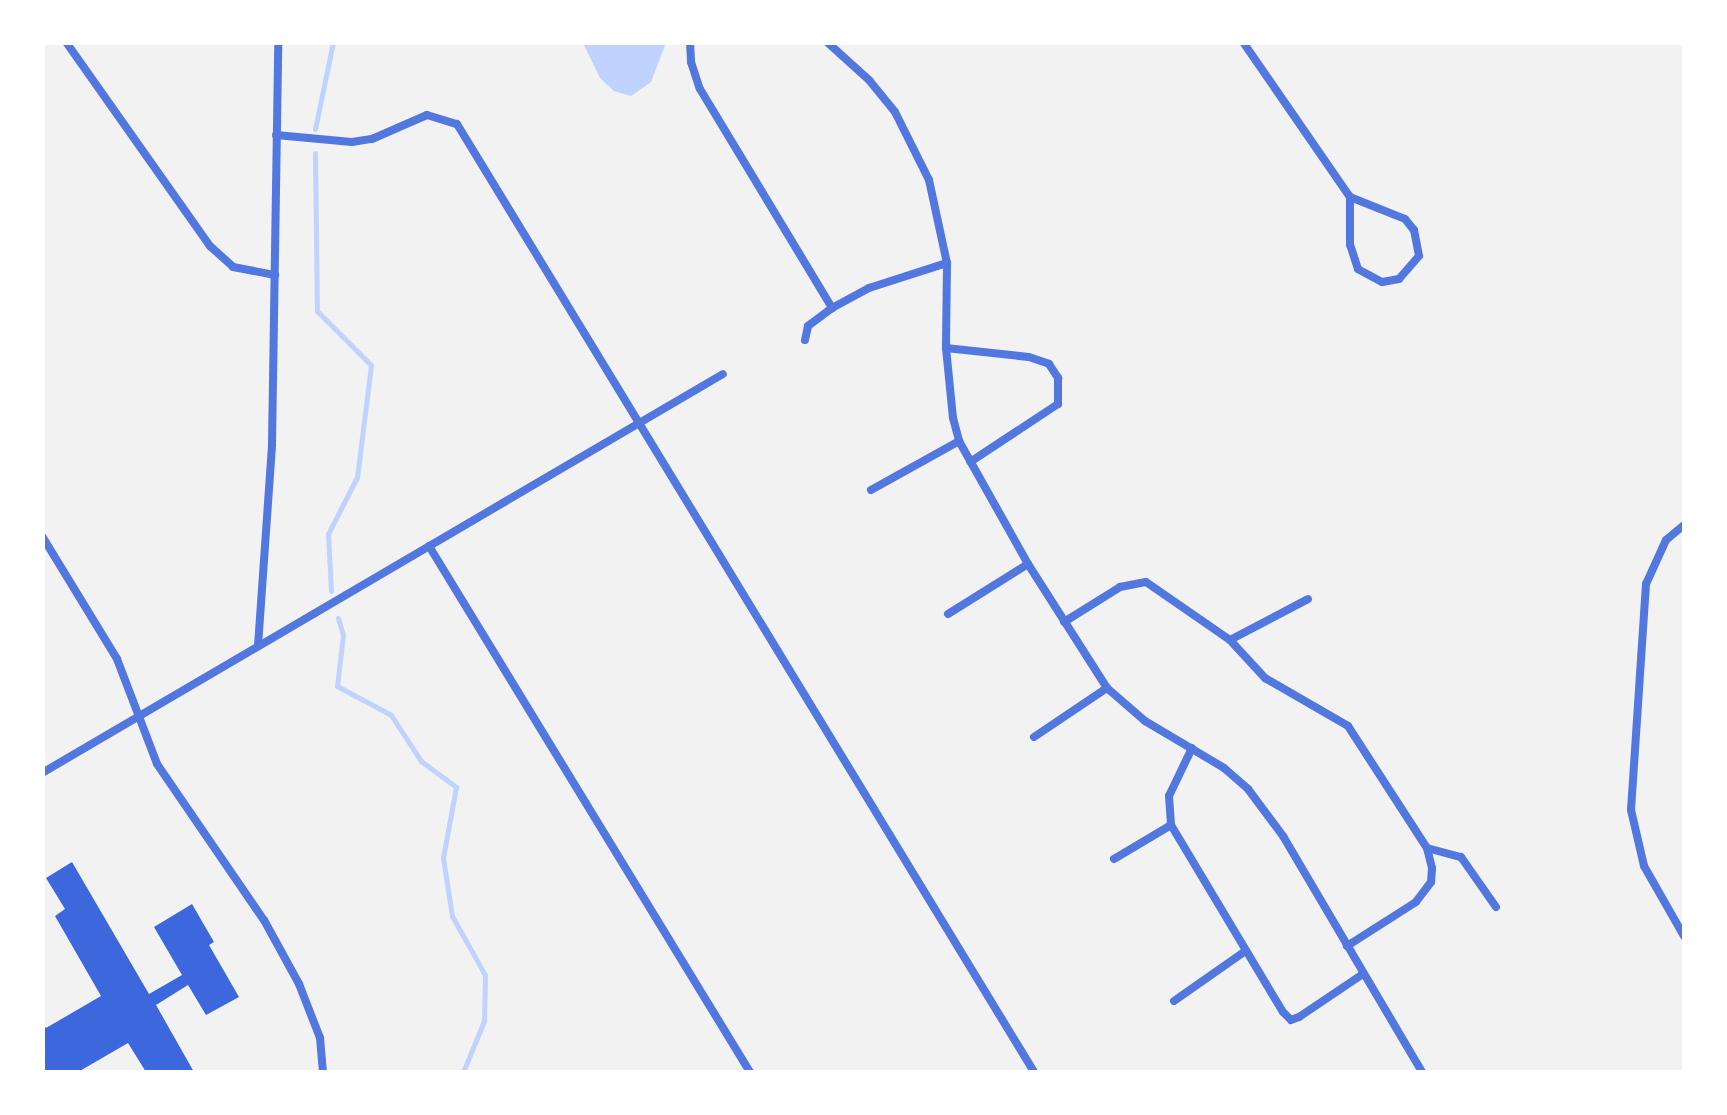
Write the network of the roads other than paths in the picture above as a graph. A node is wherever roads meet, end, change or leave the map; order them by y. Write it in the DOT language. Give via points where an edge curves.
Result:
graph roads {
  1 [pos="66,42"];
  2 [pos="278,42"];
  3 [pos="690,42"];
  4 [pos="828,42"];
  5 [pos="1244,42"];
  6 [pos="276,135"];
  7 [pos="1350,198"];
  8 [pos="947,264"];
  9 [pos="275,276"];
  10 [pos="832,308"];
  11 [pos="805,340"];
  12 [pos="946,348"];
  13 [pos="723,374"];
  14 [pos="641,422"];
  15 [pos="959,440"];
  16 [pos="970,462"];
  17 [pos="870,490"];
  18 [pos="1684,525"];
  19 [pos="42,536"];
  20 [pos="429,546"];
  21 [pos="1028,564"];
  22 [pos="1308,599"];
  23 [pos="948,614"];
  24 [pos="1064,622"];
  25 [pos="1230,640"];
  26 [pos="258,646"];
  27 [pos="1107,688"];
  28 [pos="139,716"];
  29 [pos="1034,737"];
  30 [pos="1192,748"];
  31 [pos="42,773"];
  32 [pos="1171,824"];
  33 [pos="1427,848"];
  34 [pos="1114,859"];
  35 [pos="1496,906"];
  36 [pos="1684,936"];
  37 [pos="1347,946"];
  38 [pos="1244,952"];
  39 [pos="1363,974"];
  40 [pos="1174,1001"];
  41 [pos="323,1072"];
  42 [pos="750,1072"];
  43 [pos="1034,1072"];
  44 [pos="1422,1072"];
  1 -- 9 [label="street" via="210,246 233,267"];
  2 -- 6 [label="street"];
  3 -- 10 [label="street" via="700,89"];
  4 -- 8 [label="street" via="870,80 913,142 940,215"];
  5 -- 7 [label="street"];
  6 -- 9 [label="street"];
  6 -- 14 [label="street" via="352,142 426,115 457,124"];
  7 -- 7 [label="street" via="1405,219 1414,230 1418,256 1400,279 1382,282 1358,269 1350,245"];
  8 -- 10 [label="street" via="869,288"];
  8 -- 12 [label="street"];
  9 -- 26 [label="street"];
  10 -- 11 [label="street" via="808,326"];
  12 -- 15 [label="street"];
  12 -- 16 [label="street" via="1029,357 1049,364 1058,378 1058,404"];
  13 -- 14 [label="street"];
  14 -- 20 [label="street"];
  14 -- 43 [label="street"];
  15 -- 16 [label="street"];
  15 -- 17 [label="street"];
  16 -- 21 [label="street"];
  18 -- 36 [label="street" via="1666,540 1646,584 1630,810 1644,866"];
  19 -- 28 [label="street" via="118,659"];
  20 -- 26 [label="street"];
  20 -- 42 [label="street"];
  21 -- 23 [label="street"];
  21 -- 24 [label="street"];
  22 -- 25 [label="street"];
  24 -- 25 [label="street" via="1120,587 1146,582"];
  24 -- 27 [label="street"];
  25 -- 33 [label="street" via="1265,678 1348,726"];
  26 -- 28 [label="street"];
  27 -- 29 [label="street"];
  27 -- 30 [label="street"];
  28 -- 31 [label="street"];
  28 -- 41 [label="street" via="157,764 264,920 299,984 320,1038"];
  30 -- 32 [label="street" via="1169,796"];
  30 -- 37 [label="street" via="1248,789"];
  32 -- 34 [label="street"];
  32 -- 38 [label="street"];
  33 -- 35 [label="street" via="1462,857"];
  33 -- 37 [label="street" via="1430,882 1416,902"];
  37 -- 39 [label="street"];
  38 -- 39 [label="street" via="1291,1020"];
  38 -- 40 [label="street"];
  39 -- 44 [label="street"];
}
